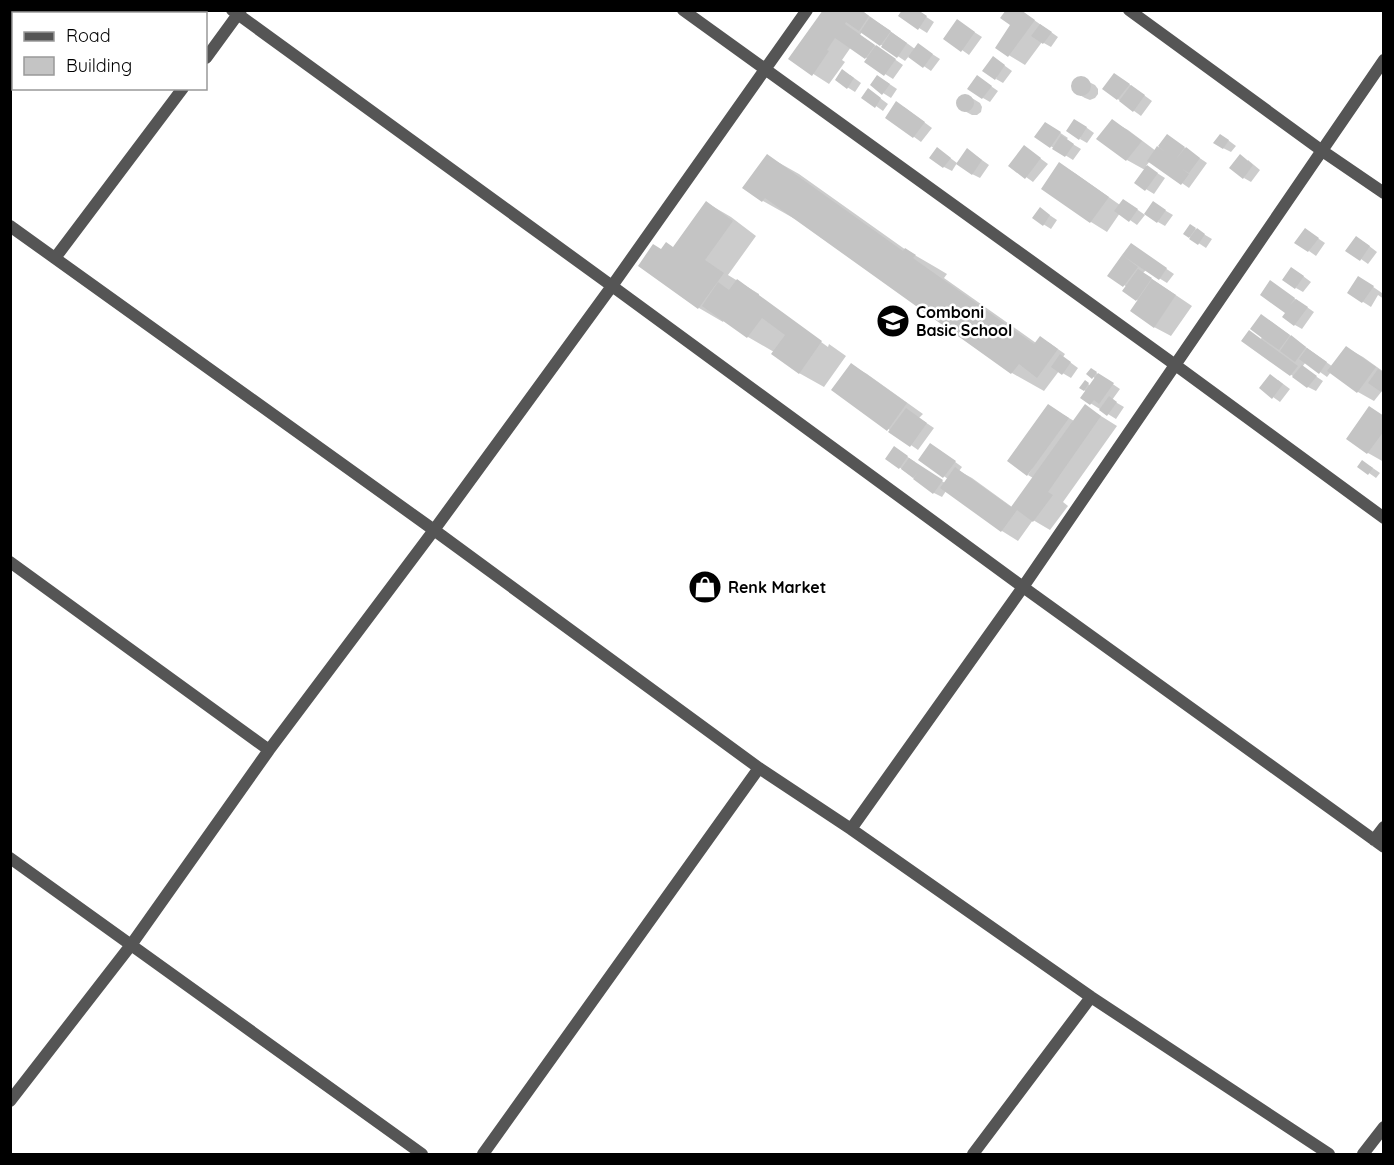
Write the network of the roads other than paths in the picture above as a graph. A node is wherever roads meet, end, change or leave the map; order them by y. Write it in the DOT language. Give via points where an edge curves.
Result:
graph roads {
  1 [pos="683,10"];
  2 [pos="807,10"];
  3 [pos="1130,10"];
  4 [pos="237,12"];
  5 [pos="207,57"];
  6 [pos="1383,60"];
  7 [pos="766,70"];
  8 [pos="181,90"];
  9 [pos="1321,150"];
  10 [pos="1383,193"];
  11 [pos="10,226"];
  12 [pos="55,258"];
  13 [pos="612,286"];
  14 [pos="1174,364"];
  15 [pos="1383,518"];
  16 [pos="434,530"];
  17 [pos="10,562"];
  18 [pos="1023,588"];
  19 [pos="269,750"];
  20 [pos="759,768"];
  21 [pos="1383,827"];
  22 [pos="850,830"];
  23 [pos="1379,843"];
  24 [pos="10,858"];
  25 [pos="131,945"];
  26 [pos="1091,997"];
  27 [pos="10,1101"];
  28 [pos="1383,1127"];
  29 [pos="422,1155"];
  30 [pos="483,1155"];
  31 [pos="974,1155"];
  32 [pos="1329,1155"];
  33 [pos="1363,1155"];
  1 -- 7 [label="street"];
  2 -- 7 [label="street"];
  3 -- 9 [label="street"];
  4 -- 5 [label="street"];
  4 -- 13 [label="street"];
  6 -- 9 [label="street"];
  7 -- 13 [label="street"];
  7 -- 14 [label="street"];
  8 -- 12 [label="street"];
  9 -- 10 [label="street"];
  9 -- 14 [label="street"];
  11 -- 12 [label="street"];
  12 -- 16 [label="street"];
  13 -- 16 [label="street"];
  13 -- 18 [label="street"];
  14 -- 15 [label="street"];
  14 -- 18 [label="street"];
  16 -- 19 [label="street"];
  16 -- 20 [label="street"];
  17 -- 19 [label="street"];
  18 -- 22 [label="street"];
  18 -- 23 [label="street"];
  19 -- 25 [label="street"];
  20 -- 22 [label="street"];
  20 -- 30 [label="street"];
  21 -- 23 [label="street"];
  22 -- 26 [label="street"];
  24 -- 25 [label="street"];
  25 -- 27 [label="street"];
  25 -- 29 [label="street"];
  26 -- 31 [label="street"];
  26 -- 32 [label="street"];
  28 -- 33 [label="street"];
}
